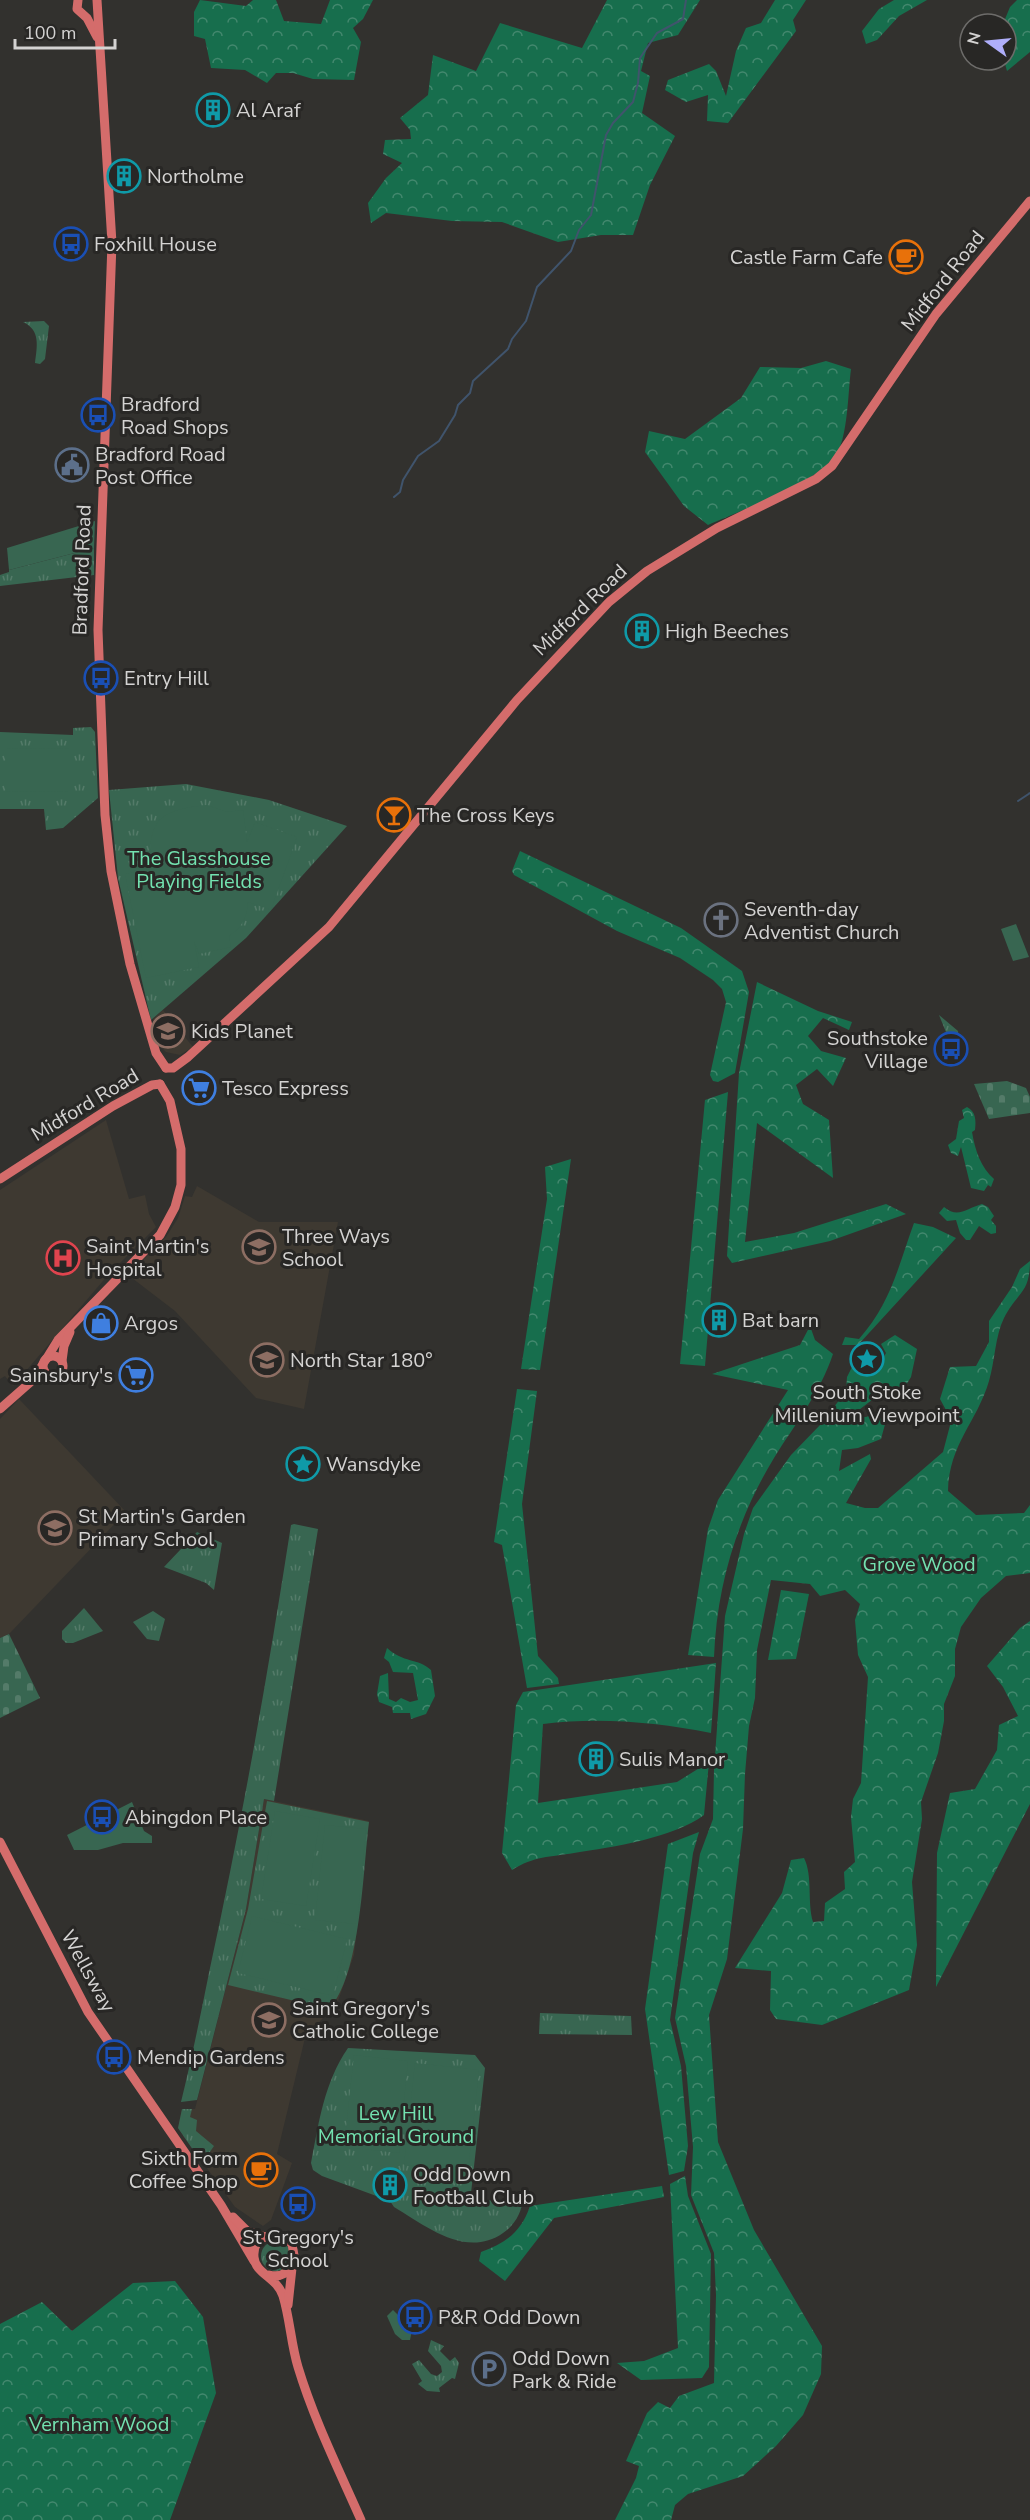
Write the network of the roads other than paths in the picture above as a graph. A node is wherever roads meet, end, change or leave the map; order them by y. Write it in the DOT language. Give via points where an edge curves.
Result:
graph roads {
  1 [pos="78,0"];
  2 [pos="97,2"];
  3 [pos="83,15"];
  4 [pos="99,48"];
  5 [pos="1030,201"];
  6 [pos="166,1068"];
  7 [pos="160,1084"];
  8 [pos="0,1179"];
  9 [pos="76,1323"];
  10 [pos="62,1361"];
  11 [pos="44,1362"];
  12 [pos="51,1375"];
  13 [pos="17,1392"];
  14 [pos="0,1409"];
  15 [pos="0,1842"];
  16 [pos="221,2205"];
  17 [pos="265,2237"];
  18 [pos="255,2260"];
  19 [pos="292,2268"];
  20 [pos="268,2275"];
  21 [pos="287,2311"];
  22 [pos="361,2520"];
  1 -- 3 [label="main road, Bradford Road" via="77,9"];
  2 -- 3 [label="main road, Bradford Road" via="92,14"];
  2 -- 4 [label="main road, Bradford Road"];
  3 -- 4 [label="main road, Bradford Road" via="94,29"];
  4 -- 6 [label="main road, Bradford Road" via="112,243 98,630 104,797 111,871 130,964 156,1053"];
  5 -- 6 [label="main road, Midford Road" via="936,314 832,466 816,479 717,528 621,591 517,700 329,927 188,1057"];
  6 -- 7 [label="main road"];
  7 -- 8 [label="main road, Midford Road" via="113,1106"];
  7 -- 9 [label="main road" via="170,1101 181,1149 181,1185 176,1207 160,1235"];
  9 -- 10 [label="main road" via="65,1342"];
  9 -- 11 [label="main road" via="58,1340"];
  10 -- 11 [label="main road" via="52,1356"];
  10 -- 12 [label="main road" via="62,1370"];
  11 -- 12 [label="main road" via="44,1370"];
  11 -- 13 [label="main road" via="34,1379"];
  12 -- 13 [label="main road"];
  13 -- 14 [label="main road"];
  15 -- 16 [label="main road, Wellsway" via="88,2012"];
  16 -- 17 [label="main road" via="247,2231"];
  16 -- 18 [label="main road"];
  17 -- 18 [label="main road" via="257,2244"];
  17 -- 19 [label="main road" via="280,2235 292,2244 296,2256"];
  18 -- 20 [label="main road" via="259,2270"];
  19 -- 20 [label="main road" via="281,2276"];
  19 -- 21 [label="main road"];
  20 -- 21 [label="main road" via="280,2289"];
  21 -- 22 [label="main road" via="298,2369"];
}
